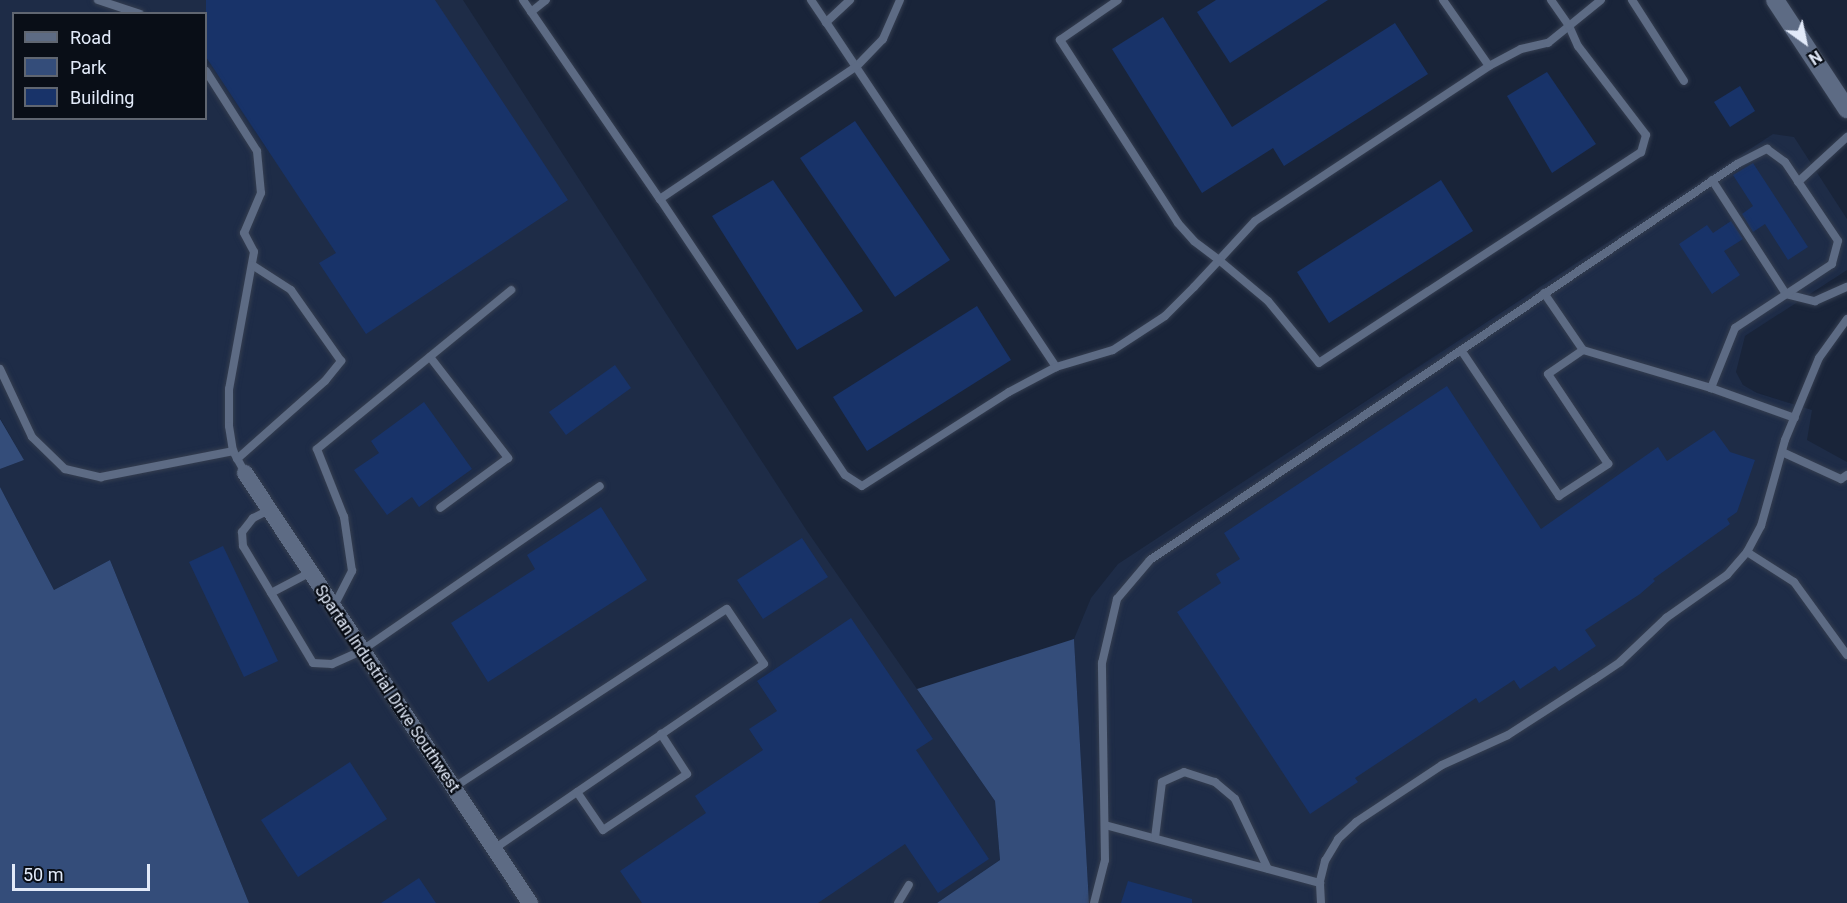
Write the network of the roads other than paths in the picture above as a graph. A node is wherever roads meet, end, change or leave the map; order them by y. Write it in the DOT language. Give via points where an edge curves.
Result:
graph roads {
  1 [pos="98,0"];
  2 [pos="523,0"];
  3 [pos="546,0"];
  4 [pos="811,0"];
  5 [pos="850,0"];
  6 [pos="900,0"];
  7 [pos="1118,0"];
  8 [pos="1443,0"];
  9 [pos="1551,0"];
  10 [pos="1601,0"];
  11 [pos="1632,0"];
  12 [pos="1775,0"];
  13 [pos="134,12"];
  14 [pos="531,12"];
  15 [pos="826,22"];
  16 [pos="1569,26"];
  17 [pos="857,66"];
  18 [pos="1490,66"];
  19 [pos="207,73"];
  20 [pos="1684,81"];
  21 [pos="1847,109"];
  22 [pos="1847,137"];
  23 [pos="1712,180"];
  24 [pos="1798,182"];
  25 [pos="660,199"];
  26 [pos="1219,260"];
  27 [pos="252,265"];
  28 [pos="1847,287"];
  29 [pos="511,290"];
  30 [pos="1544,293"];
  31 [pos="1786,294"];
  32 [pos="1847,319"];
  33 [pos="1461,350"];
  34 [pos="1583,351"];
  35 [pos="430,357"];
  36 [pos="1056,367"];
  37 [pos="0,369"];
  38 [pos="1712,388"];
  39 [pos="1795,417"];
  40 [pos="1782,452"];
  41 [pos="238,461"];
  42 [pos="1847,475"];
  43 [pos="600,486"];
  44 [pos="440,508"];
  45 [pos="267,511"];
  46 [pos="1747,552"];
  47 [pos="309,573"];
  48 [pos="271,593"];
  49 [pos="333,609"];
  50 [pos="361,651"];
  51 [pos="1847,655"];
  52 [pos="661,734"];
  53 [pos="453,788"];
  54 [pos="577,792"];
  55 [pos="1105,825"];
  56 [pos="1155,838"];
  57 [pos="494,849"];
  58 [pos="1268,869"];
  59 [pos="1320,883"];
  60 [pos="909,885"];
  61 [pos="531,903"];
  62 [pos="898,903"];
  63 [pos="1094,903"];
  64 [pos="1322,903"];
  1 -- 13 [label="lane"];
  2 -- 14 [label="lane"];
  3 -- 14 [label="lane"];
  4 -- 15 [label="lane"];
  5 -- 15 [label="lane"];
  6 -- 17 [label="lane" via="883,39"];
  7 -- 26 [label="lane" via="1060,40 1178,223"];
  8 -- 18 [label="lane"];
  9 -- 16 [label="lane"];
  10 -- 16 [label="lane"];
  11 -- 20 [label="lane"];
  12 -- 21 [label="street"];
  14 -- 25 [label="lane"];
  15 -- 17 [label="lane"];
  16 -- 18 [label="lane" via="1548,43 1521,49"];
  16 -- 26 [label="lane" via="1578,46 1646,135 1641,152 1548,216 1318,363 1268,301"];
  17 -- 25 [label="lane"];
  17 -- 36 [label="lane"];
  18 -- 26 [label="lane" via="1255,221"];
  19 -- 27 [label="lane" via="257,151 261,193 244,233 254,252"];
  22 -- 24 [label="lane"];
  23 -- 24 [label="lane" via="1767,149 1785,162"];
  23 -- 30 [label="lane"];
  23 -- 31 [label="lane"];
  24 -- 31 [label="lane" via="1838,241 1832,264"];
  25 -- 36 [label="lane" via="845,475 862,486 1009,392"];
  26 -- 36 [label="lane" via="1165,316 1113,350"];
  27 -- 41 [label="lane" via="229,389 229,426"];
  27 -- 41 [label="lane" via="291,290 341,361 325,381"];
  28 -- 31 [label="lane" via="1815,301"];
  29 -- 35 [label="lane"];
  30 -- 33 [label="lane"];
  30 -- 34 [label="lane"];
  31 -- 38 [label="lane" via="1735,328"];
  32 -- 39 [label="lane" via="1819,358"];
  33 -- 34 [label="lane" via="1559,496 1608,464 1548,374"];
  33 -- 55 [label="lane" via="1150,560 1117,599 1102,663"];
  34 -- 38 [label="lane"];
  35 -- 44 [label="lane" via="508,458"];
  35 -- 49 [label="lane" via="317,449 344,517 352,572"];
  37 -- 41 [label="lane" via="32,437 65,469 101,477"];
  38 -- 39 [label="lane"];
  39 -- 40 [label="lane"];
  40 -- 42 [label="lane" via="1841,479"];
  40 -- 46 [label="lane" via="1761,526"];
  41 -- 45 [label="street, Spartan Industrial Drive Southwest"];
  43 -- 50 [label="lane"];
  45 -- 47 [label="street, Spartan Industrial Drive Southwest"];
  45 -- 48 [label="lane" via="253,518 242,532 243,546"];
  46 -- 51 [label="lane" via="1794,582"];
  46 -- 59 [label="lane" via="1727,574 1666,618 1620,662 1508,735 1442,765 1356,822 1338,839 1325,861"];
  47 -- 48 [label="lane"];
  47 -- 49 [label="street, Spartan Industrial Drive Southwest"];
  48 -- 50 [label="lane" via="313,663 332,664"];
  49 -- 50 [label="street, Spartan Industrial Drive Southwest"];
  50 -- 53 [label="street, Spartan Industrial Drive Southwest"];
  52 -- 53 [label="lane" via="764,664 727,609"];
  52 -- 54 [label="lane"];
  52 -- 54 [label="lane" via="687,774 603,830"];
  53 -- 57 [label="street, Spartan Industrial Drive Southwest"];
  54 -- 57 [label="lane"];
  55 -- 56 [label="lane"];
  55 -- 63 [label="lane" via="1105,860"];
  56 -- 58 [label="lane"];
  56 -- 58 [label="lane" via="1162,782 1184,772 1215,782 1235,799"];
  57 -- 61 [label="street, Spartan Industrial Drive Southwest"];
  58 -- 59 [label="lane"];
  59 -- 64 [label="lane"];
  60 -- 62 [label="lane"];
}
